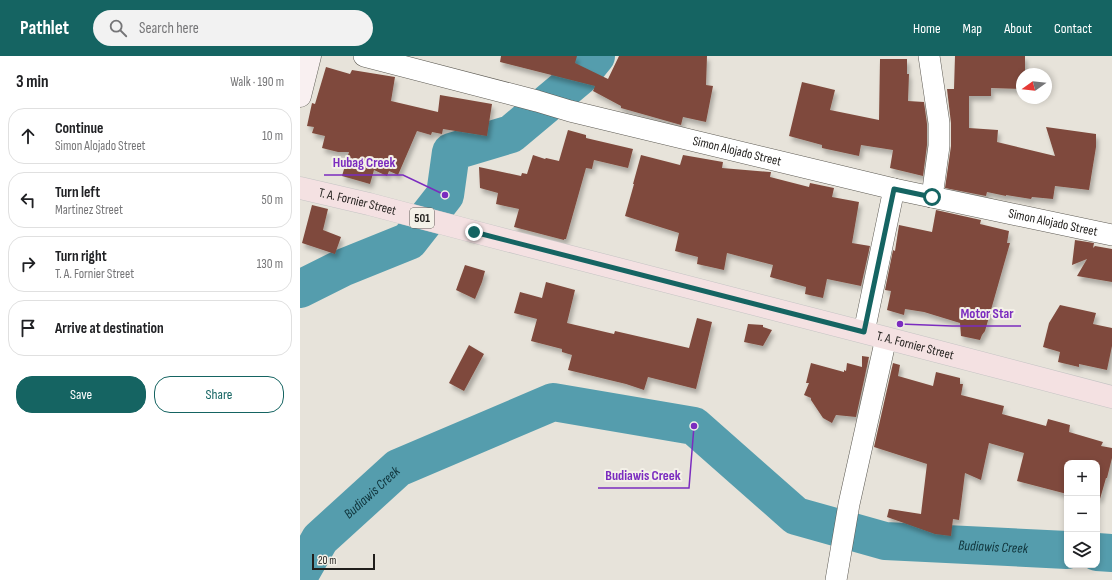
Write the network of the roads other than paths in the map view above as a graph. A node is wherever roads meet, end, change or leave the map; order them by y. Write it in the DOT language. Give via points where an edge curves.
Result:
graph roads {
  1 [pos="310,56"];
  2 [pos="364,56"];
  3 [pos="930,56"];
  4 [pos="300,96"];
  5 [pos="300,188"];
  6 [pos="894,189"];
  7 [pos="932,197"];
  8 [pos="1112,235"];
  9 [pos="864,332"];
  10 [pos="886,338"];
  11 [pos="1112,397"];
  12 [pos="836,580"];
  1 -- 4 [label="street"];
  2 -- 6 [label="street, Simon Alojado Street" via="570,111"];
  3 -- 7 [label="street" via="939,123 939,146"];
  5 -- 9 [label="main road, T. A. Fornier Street / 501"];
  6 -- 7 [label="street, Simon Alojado Street"];
  6 -- 9 [label="street"];
  7 -- 8 [label="street, Simon Alojado Street"];
  9 -- 10 [label="main road, T. A. Fornier Street / 501"];
  10 -- 11 [label="main road, T. A. Fornier Street / 501"];
  10 -- 12 [label="street" via="849,504"];
}
